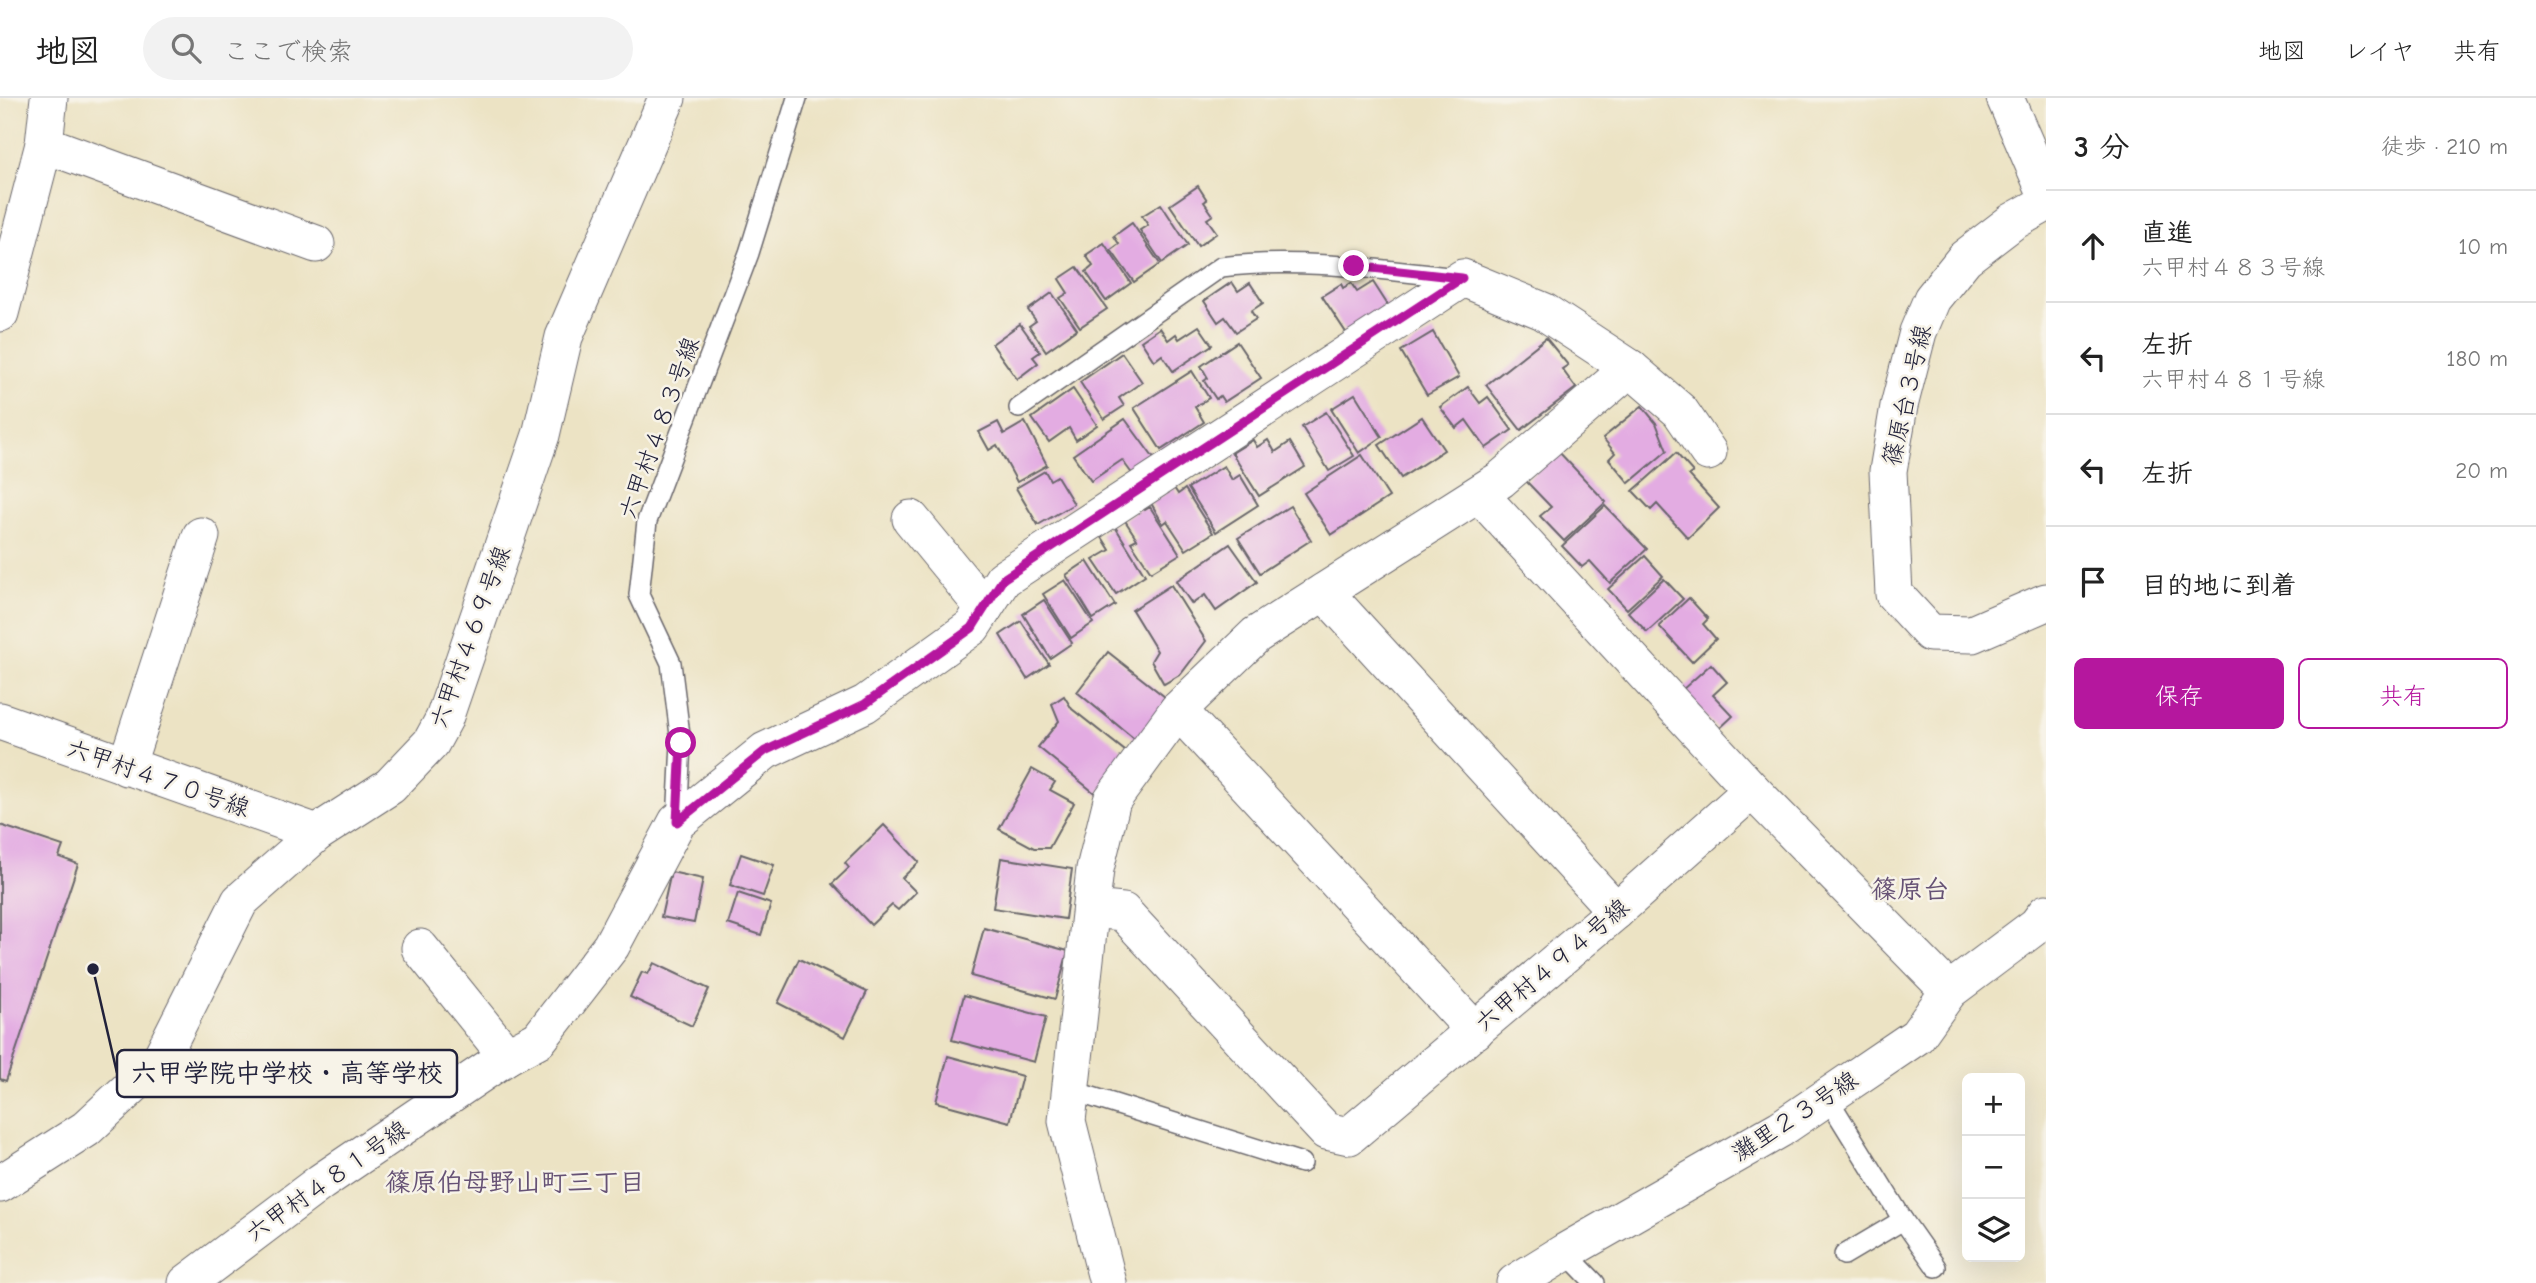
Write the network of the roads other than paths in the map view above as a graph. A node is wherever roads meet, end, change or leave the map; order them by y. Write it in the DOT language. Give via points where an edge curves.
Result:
graph roads {
  1 [pos="49,98"];
  2 [pos="667,98"];
  3 [pos="797,98"];
  4 [pos="2005,98"];
  5 [pos="44,144"];
  6 [pos="2046,193"];
  7 [pos="2046,203"];
  8 [pos="316,244"];
  9 [pos="1462,278"];
  10 [pos="0,313"];
  11 [pos="1630,368"];
  12 [pos="1019,408"];
  13 [pos="1708,452"];
  14 [pos="1479,494"];
  15 [pos="911,519"];
  16 [pos="201,536"];
  17 [pos="1324,592"];
  18 [pos="2046,602"];
  19 [pos="984,608"];
  20 [pos="1178,710"];
  21 [pos="0,721"];
  22 [pos="125,767"];
  23 [pos="1752,790"];
  24 [pos="677,822"];
  25 [pos="317,833"];
  26 [pos="1091,909"];
  27 [pos="1616,911"];
  28 [pos="2046,913"];
  29 [pos="420,948"];
  30 [pos="1949,991"];
  31 [pos="1475,1031"];
  32 [pos="507,1056"];
  33 [pos="1070,1090"];
  34 [pos="1827,1097"];
  35 [pos="1302,1163"];
  36 [pos="0,1184"];
  37 [pos="1903,1220"];
  38 [pos="1565,1252"];
  39 [pos="1844,1255"];
  40 [pos="1936,1267"];
  41 [pos="1117,1280"];
  42 [pos="187,1283"];
  43 [pos="1515,1283"];
  44 [pos="1595,1283"];
  1 -- 5 [label="street"];
  2 -- 25 [label="street, 六甲村４６９号線" via="564,337 541,435 444,719 431,743 390,786"];
  3 -- 24 [label="lane, 六甲村４８３号線" via="749,253 648,521 639,595 671,663 681,743"];
  4 -- 6 [label="street"];
  5 -- 8 [label="street"];
  5 -- 10 [label="street"];
  7 -- 18 [label="street, 篠原台３号線" via="1965,258 1932,299 1918,332 1899,406 1888,471 1894,594 1930,633 1972,634"];
  9 -- 11 [label="street" via="1543,311"];
  9 -- 12 [label="lane" via="1354,266 1221,267"];
  9 -- 19 [label="street, 六甲村４８１号線" via="1003,579"];
  11 -- 13 [label="street" via="1680,411"];
  11 -- 14 [label="street"];
  14 -- 17 [label="street"];
  14 -- 23 [label="street"];
  15 -- 19 [label="street"];
  16 -- 22 [label="street"];
  17 -- 20 [label="street" via="1256,635"];
  17 -- 27 [label="street"];
  19 -- 24 [label="street, 六甲村４８１号線" via="972,628 865,704 765,751"];
  20 -- 26 [label="street" via="1112,800"];
  20 -- 31 [label="street"];
  21 -- 22 [label="street, 六甲村４７０号線"];
  22 -- 25 [label="street, 六甲村４７０号線"];
  23 -- 27 [label="street, 六甲村４９４号線"];
  23 -- 30 [label="street"];
  24 -- 32 [label="street, 六甲村４８１号線" via="611,946 539,1039"];
  25 -- 36 [label="street, 六甲村４６９号線" via="240,901 160,1060 86,1129"];
  26 -- 31 [label="street, 六甲村４９４号線" via="1123,912 1326,1132 1349,1136"];
  26 -- 33 [label="street"];
  27 -- 31 [label="street, 六甲村４９４号線"];
  28 -- 30 [label="street, 灘里２３号線"];
  29 -- 32 [label="street"];
  30 -- 34 [label="street, 灘里２３号線" via="1917,1036"];
  32 -- 42 [label="street, 六甲村４８１号線" via="321,1182"];
  33 -- 35 [label="lane"];
  33 -- 41 [label="street" via="1067,1121"];
  34 -- 37 [label="lane"];
  34 -- 38 [label="street, 灘里２３号線" via="1780,1129"];
  37 -- 39 [label="lane"];
  37 -- 40 [label="lane"];
  38 -- 43 [label="street, 灘里２３号線"];
  38 -- 44 [label="lane"];
}
